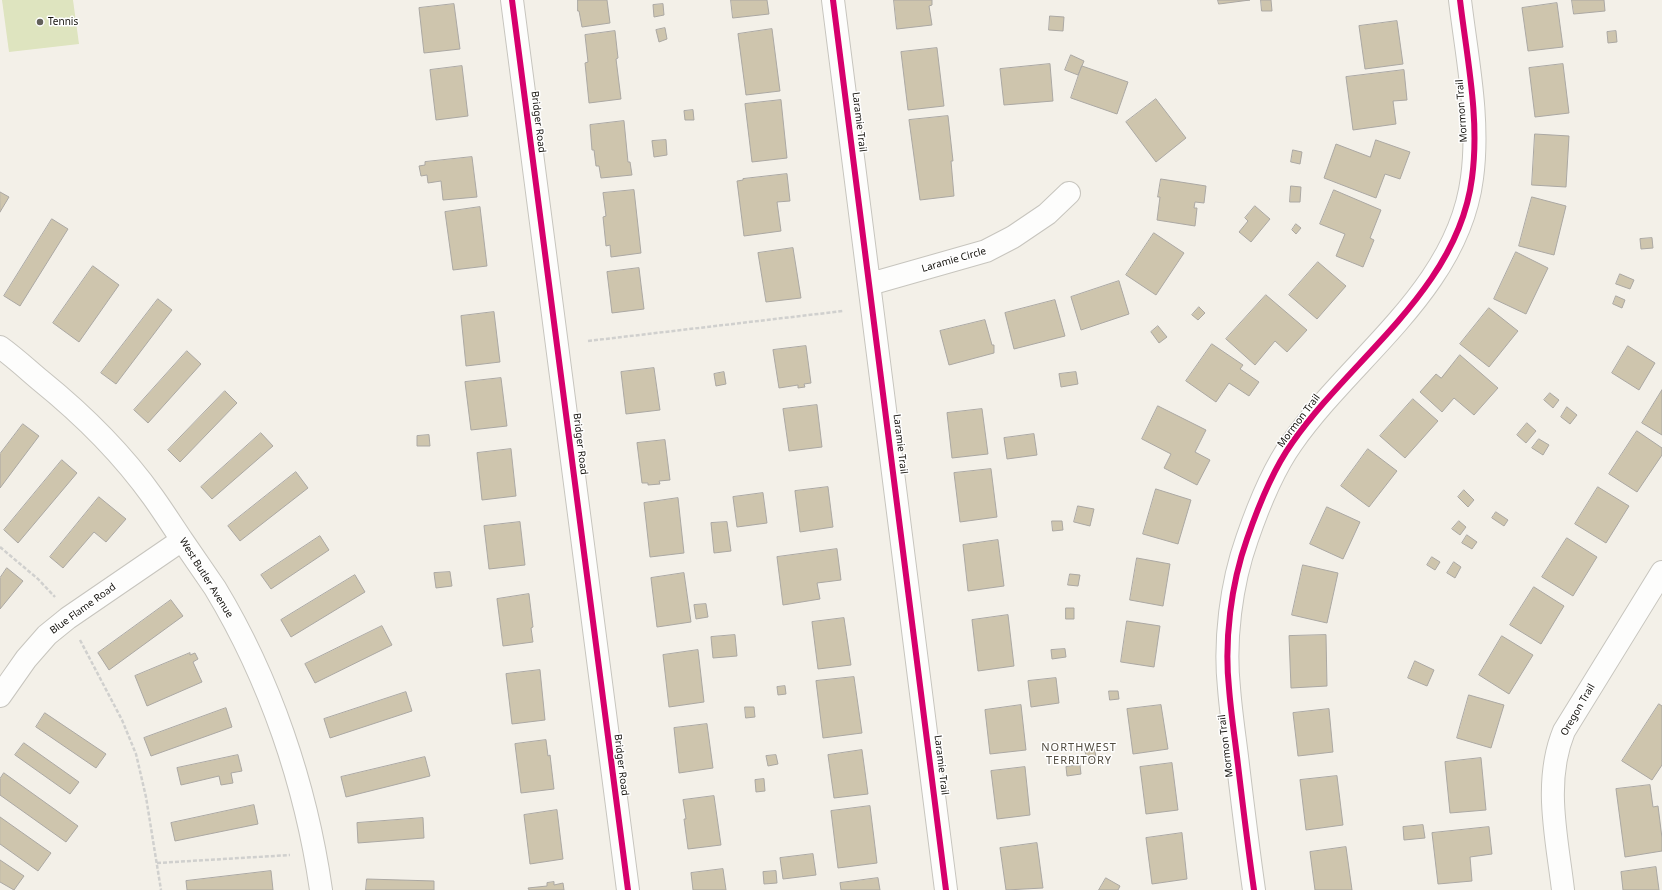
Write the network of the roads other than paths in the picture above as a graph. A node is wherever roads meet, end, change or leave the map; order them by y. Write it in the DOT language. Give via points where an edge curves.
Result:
graph roads {
  1 [pos="512,0"];
  2 [pos="833,0"];
  3 [pos="1460,0"];
  4 [pos="1069,193"];
  5 [pos="870,284"];
  6 [pos="0,347"];
  7 [pos="182,540"];
  8 [pos="1662,572"];
  9 [pos="0,696"];
  10 [pos="321,890"];
  11 [pos="628,890"];
  12 [pos="946,890"];
  13 [pos="1254,890"];
  14 [pos="1563,890"];
  1 -- 11 [label="street, Bridger Road"];
  2 -- 5 [label="street, Laramie Trail"];
  3 -- 13 [label="street, Mormon Trail" via="1475,140 1472,180 1462,219 1447,256 1419,296 1319,408 1291,444 1264,495 1246,541 1234,588 1228,637 1228,686"];
  4 -- 5 [label="street, Laramie Circle" via="1047,214 986,252"];
  5 -- 12 [label="street, Laramie Trail"];
  6 -- 7 [label="street, West Butler Avenue" via="94,428 152,496"];
  7 -- 9 [label="street, Blue Flame Road" via="47,635"];
  7 -- 10 [label="street, West Butler Avenue" via="234,622 265,689 295,772 312,837"];
  8 -- 14 [label="street, Oregon Trail" via="1561,738 1554,770 1552,801"];
}
